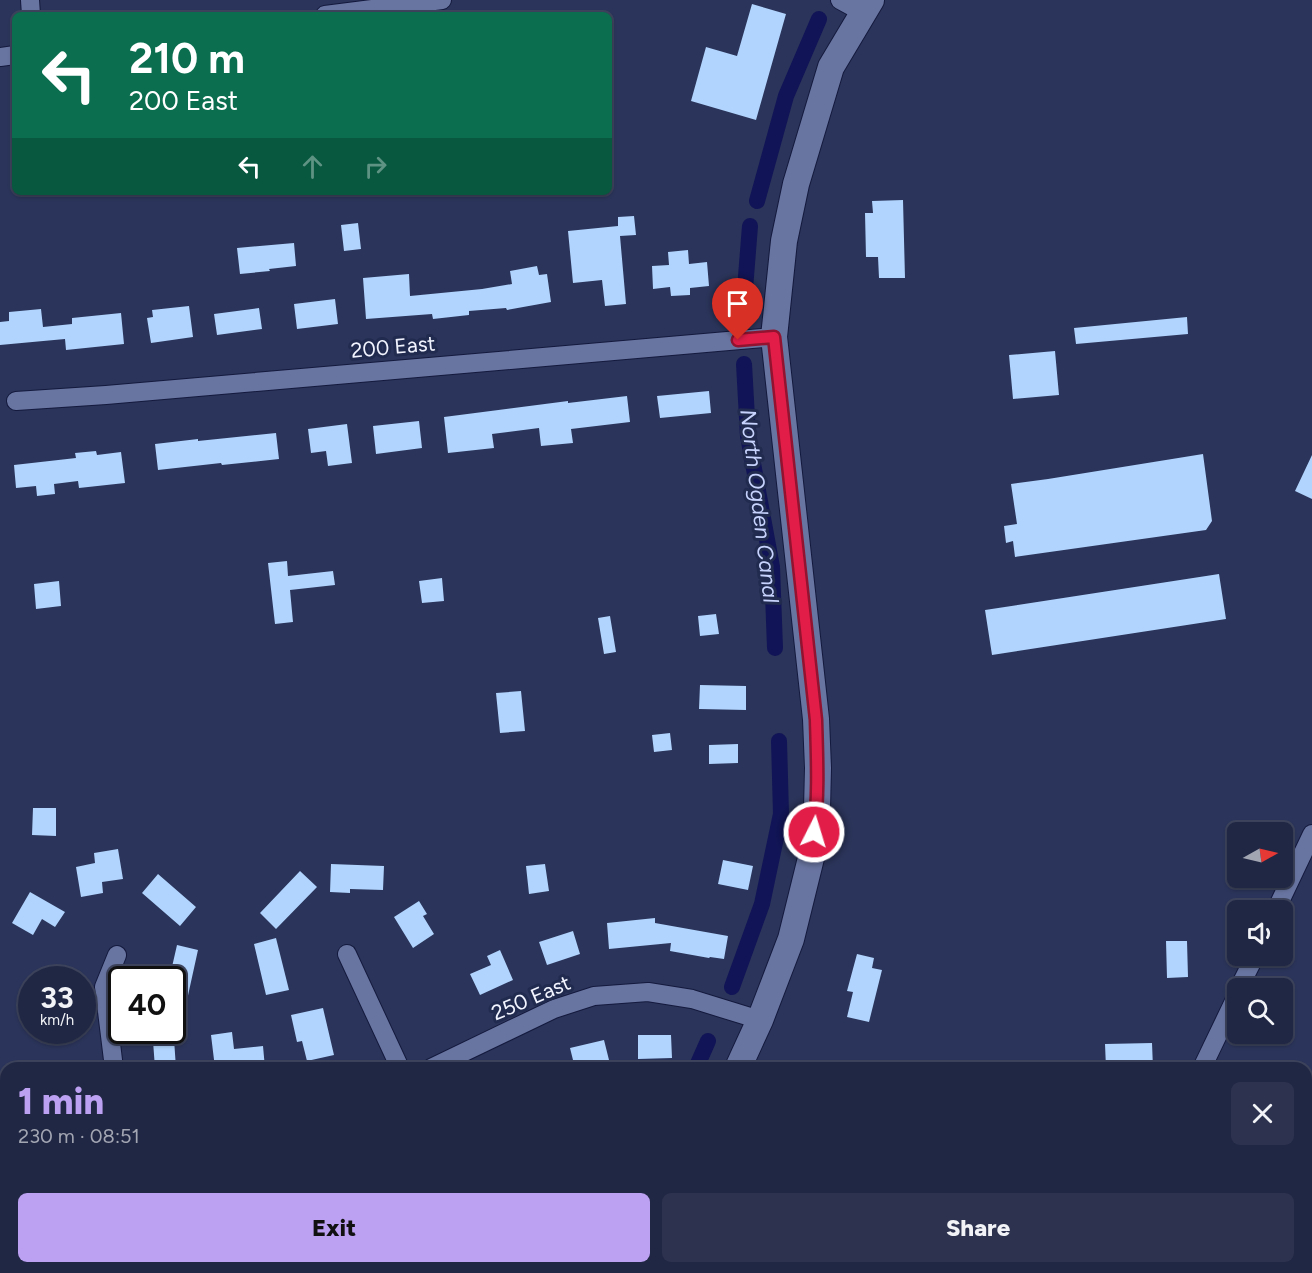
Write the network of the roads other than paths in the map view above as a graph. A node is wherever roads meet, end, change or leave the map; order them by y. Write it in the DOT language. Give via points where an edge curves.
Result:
graph roads {
  1 [pos="442,0"];
  2 [pos="840,0"];
  3 [pos="867,6"];
  4 [pos="348,12"];
  5 [pos="774,337"];
  6 [pos="16,401"];
  7 [pos="1312,834"];
  8 [pos="1281,900"];
  9 [pos="347,954"];
  10 [pos="117,955"];
  11 [pos="1227,1016"];
  12 [pos="760,1020"];
  13 [pos="113,1062"];
  14 [pos="397,1062"];
  15 [pos="444,1062"];
  16 [pos="741,1062"];
  17 [pos="1205,1062"];
  1 -- 4 [label="street"];
  2 -- 3 [label="street"];
  3 -- 5 [label="street" via="831,67 796,184 784,241"];
  5 -- 6 [label="street, 200 East"];
  5 -- 12 [label="street" via="813,685 818,768 812,854 790,939"];
  7 -- 8 [label="street"];
  9 -- 14 [label="street"];
  10 -- 13 [label="street" via="104,987"];
  11 -- 17 [label="street"];
  12 -- 15 [label="street, 250 East" via="692,999 648,992 594,996 554,1009"];
  12 -- 16 [label="street"];
}
